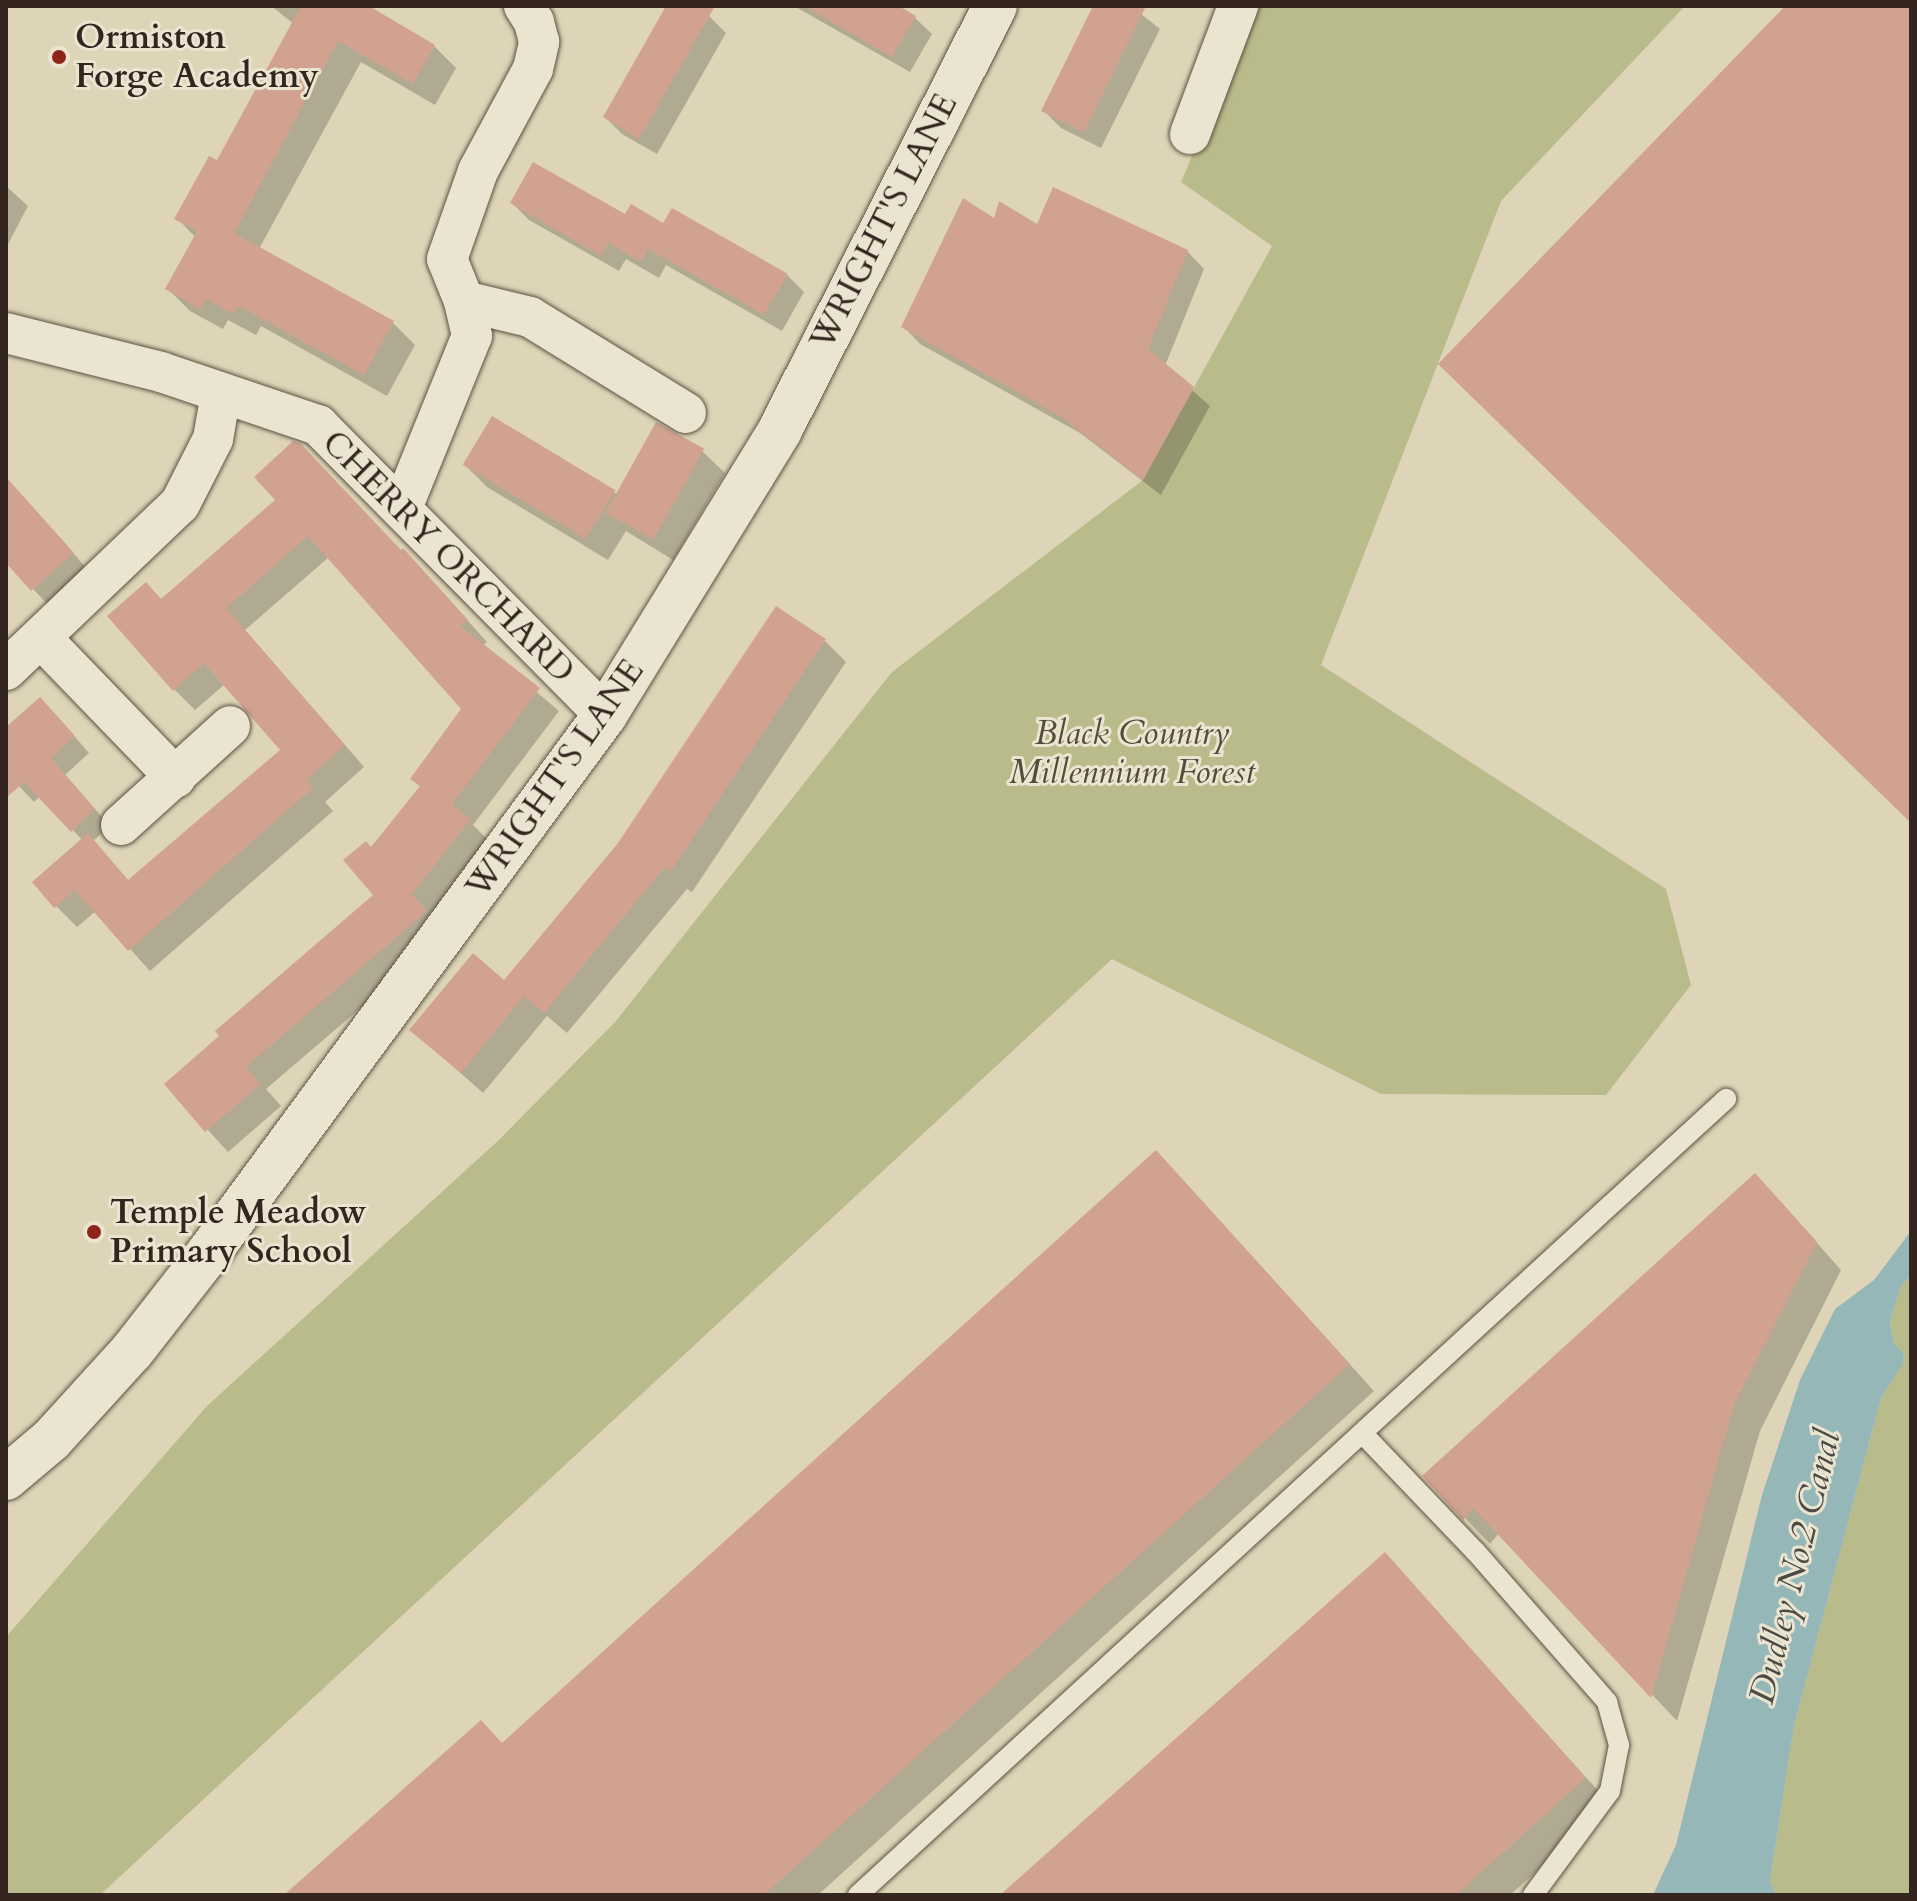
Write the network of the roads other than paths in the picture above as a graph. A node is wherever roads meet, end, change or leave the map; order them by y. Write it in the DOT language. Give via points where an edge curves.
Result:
graph roads {
  1 [pos="524,6"];
  2 [pos="995,6"];
  3 [pos="1238,6"];
  4 [pos="1190,134"];
  5 [pos="464,301"];
  6 [pos="6,333"];
  7 [pos="221,393"];
  8 [pos="686,413"];
  9 [pos="402,508"];
  10 [pos="41,638"];
  11 [pos="6,670"];
  12 [pos="605,715"];
  13 [pos="230,726"];
  14 [pos="176,778"];
  15 [pos="121,825"];
  16 [pos="1726,1099"];
  17 [pos="1363,1434"];
  18 [pos="6,1478"];
  19 [pos="858,1895"];
  20 [pos="1533,1895"];
  1 -- 5 [label="street" via="539,42 533,69 478,171 447,259"];
  2 -- 12 [label="street, WRIGHT'S LANE" via="780,430"];
  3 -- 4 [label="street"];
  5 -- 8 [label="street" via="530,317"];
  5 -- 9 [label="street" via="472,336"];
  6 -- 7 [label="street, CHERRY ORCHARD" via="161,372"];
  7 -- 9 [label="street, CHERRY ORCHARD" via="318,425"];
  7 -- 10 [label="street" via="213,439 180,504"];
  9 -- 12 [label="street, CHERRY ORCHARD"];
  10 -- 11 [label="street"];
  10 -- 14 [label="street"];
  12 -- 18 [label="street, WRIGHT'S LANE" via="210,1251 92,1395"];
  13 -- 14 [label="street"];
  14 -- 15 [label="street"];
  16 -- 17 [label="lane"];
  17 -- 19 [label="lane"];
  17 -- 20 [label="lane" via="1475,1551 1607,1702 1619,1745 1610,1791"];
}
